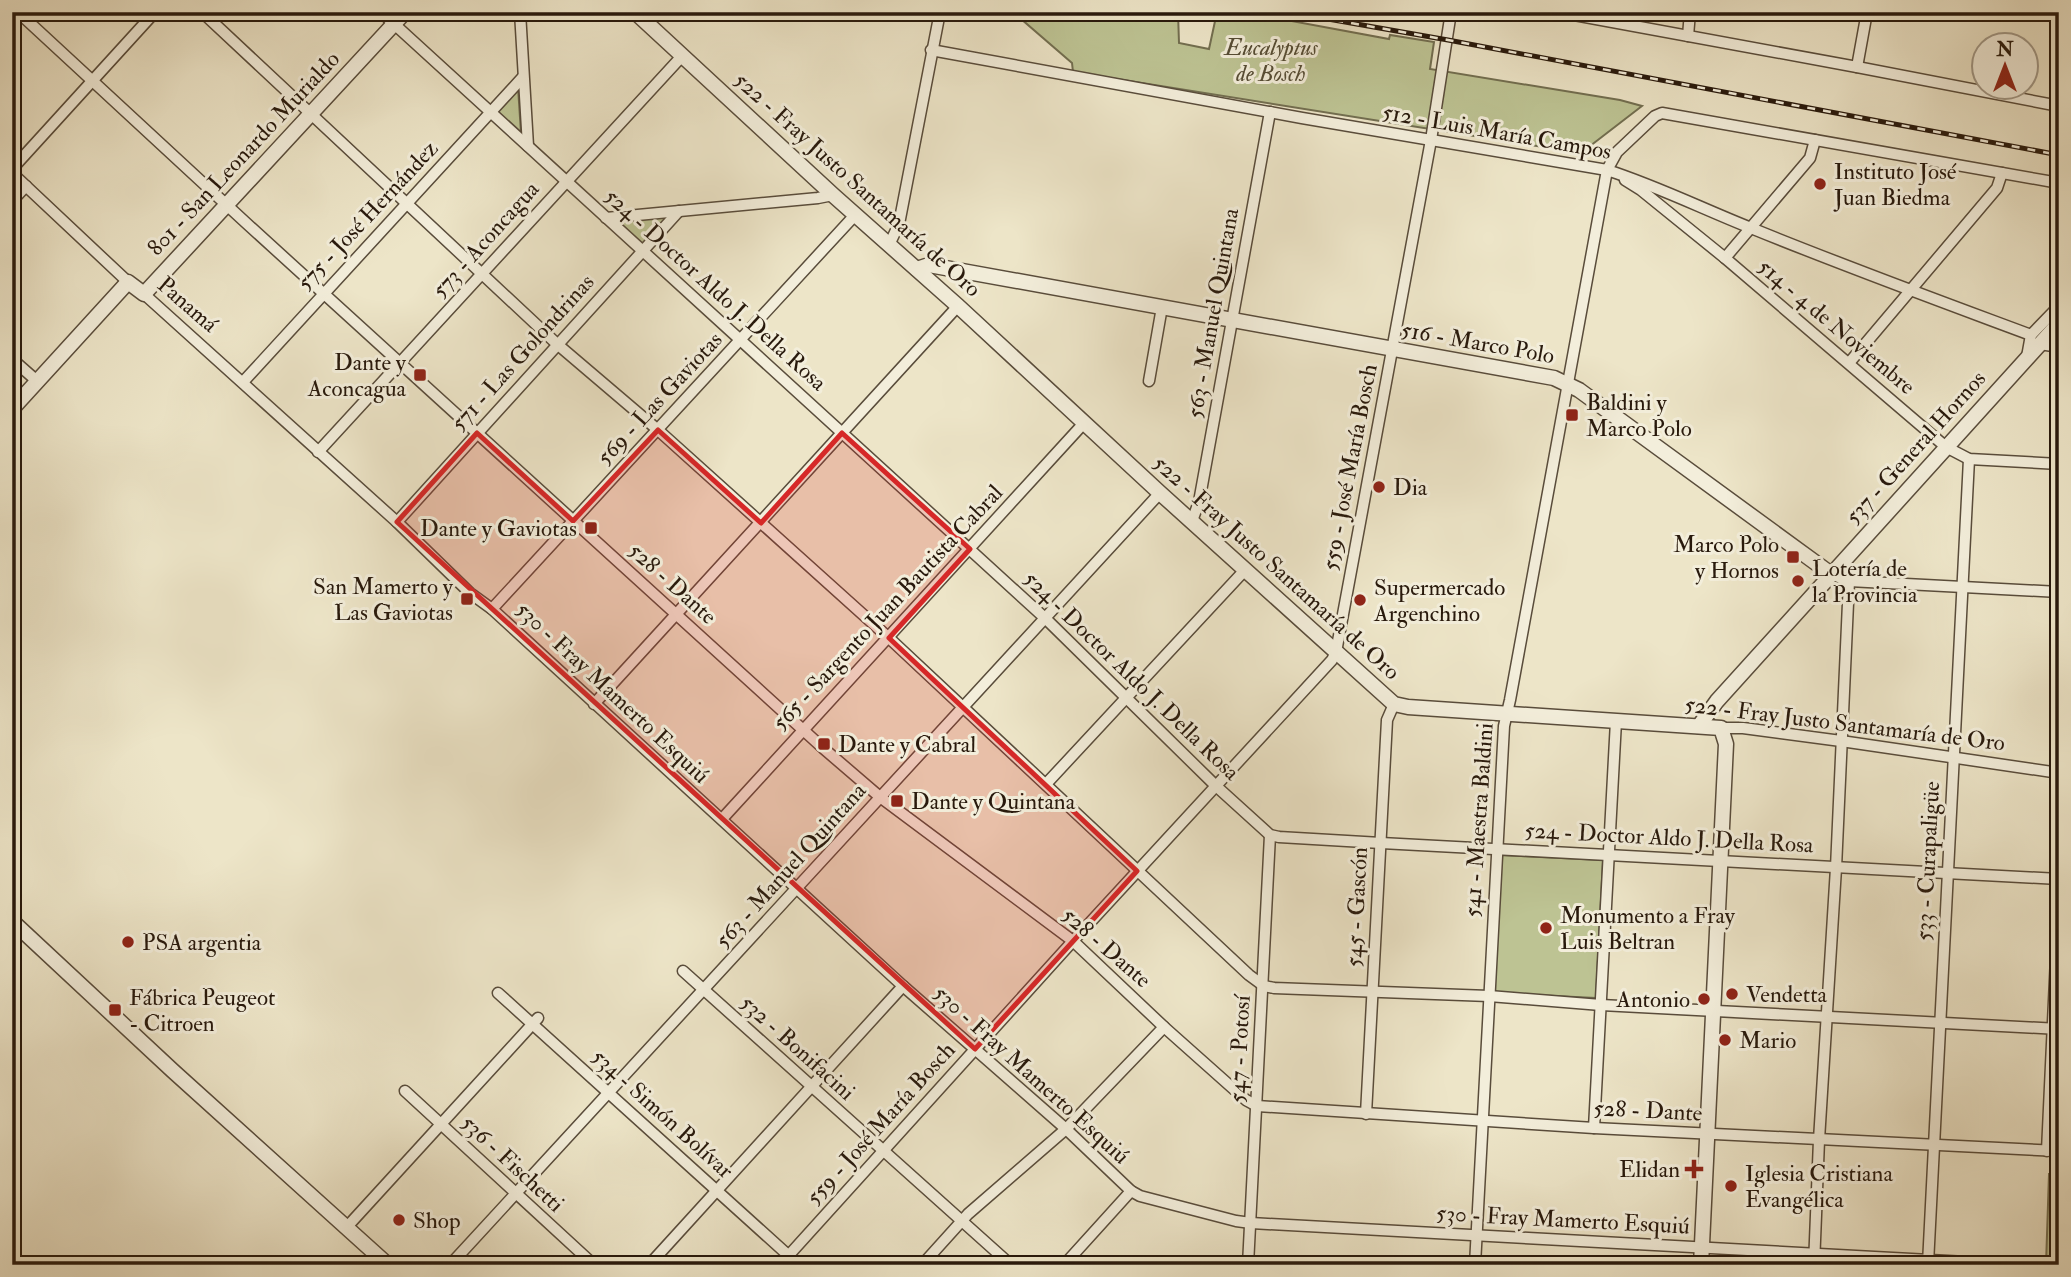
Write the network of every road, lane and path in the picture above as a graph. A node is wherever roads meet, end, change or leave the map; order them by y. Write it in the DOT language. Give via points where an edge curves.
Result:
graph roads {
  1 [pos="18,12"];
  2 [pos="155,12"];
  3 [pos="202,12"];
  4 [pos="381,12"];
  5 [pos="405,12"];
  6 [pos="520,12"];
  7 [pos="635,12"];
  8 [pos="940,12"];
  9 [pos="1451,12"];
  10 [pos="1558,12"];
  11 [pos="1690,12"];
  12 [pos="1867,12"];
  13 [pos="394,24"];
  14 [pos="1688,36"];
  15 [pos="931,51"];
  16 [pos="683,55"];
  17 [pos="1857,67"];
  18 [pos="523,77"];
  19 [pos="92,81"];
  20 [pos="2059,106"];
  21 [pos="491,112"];
  22 [pos="1270,112"];
  23 [pos="310,114"];
  24 [pos="1431,140"];
  25 [pos="1815,140"];
  26 [pos="528,146"];
  27 [pos="1607,170"];
  28 [pos="12,171"];
  29 [pos="2002,173"];
  30 [pos="566,181"];
  31 [pos="2059,183"];
  32 [pos="26,186"];
  33 [pos="833,195"];
  34 [pos="12,201"];
  35 [pos="407,204"];
  36 [pos="227,205"];
  37 [pos="679,211"];
  38 [pos="856,214"];
  39 [pos="606,218"];
  40 [pos="1749,228"];
  41 [pos="889,245"];
  42 [pos="642,251"];
  43 [pos="1725,258"];
  44 [pos="917,269"];
  45 [pos="483,274"];
  46 [pos="128,282"];
  47 [pos="1909,290"];
  48 [pos="324,293"];
  49 [pos="144,294"];
  50 [pos="958,306"];
  51 [pos="2059,306"];
  52 [pos="1162,307"];
  53 [pos="1233,319"];
  54 [pos="2059,323"];
  55 [pos="2036,339"];
  56 [pos="741,340"];
  57 [pos="557,344"];
  58 [pos="2059,347"];
  59 [pos="1393,350"];
  60 [pos="12,359"];
  61 [pos="400,362"];
  62 [pos="1849,363"];
  63 [pos="37,381"];
  64 [pos="1149,381"];
  65 [pos="243,382"];
  66 [pos="1567,383"];
  67 [pos="12,409"];
  68 [pos="1084,423"];
  69 [pos="658,430"];
  70 [pos="477,433"];
  71 [pos="842,433"];
  72 [pos="1946,447"];
  73 [pos="318,452"];
  74 [pos="1969,459"];
  75 [pos="2059,464"];
  76 [pos="1160,493"];
  77 [pos="573,521"];
  78 [pos="1192,521"];
  79 [pos="397,522"];
  80 [pos="761,523"];
  81 [pos="970,548"];
  82 [pos="1245,570"];
  83 [pos="1832,574"];
  84 [pos="1849,581"];
  85 [pos="1961,588"];
  86 [pos="2059,592"];
  87 [pos="492,609"];
  88 [pos="677,615"];
  89 [pos="1046,619"];
  90 [pos="888,638"];
  91 [pos="1336,652"];
  92 [pos="1126,697"];
  93 [pos="594,704"];
  94 [pos="1394,704"];
  95 [pos="962,708"];
  96 [pos="1506,715"];
  97 [pos="1616,722"];
  98 [pos="1699,726"];
  99 [pos="1721,728"];
  100 [pos="802,730"];
  101 [pos="1841,741"];
  102 [pos="1954,757"];
  103 [pos="2059,773"];
  104 [pos="1046,784"];
  105 [pos="1216,786"];
  106 [pos="880,797"];
  107 [pos="722,819"];
  108 [pos="1270,835"];
  109 [pos="1381,843"];
  110 [pos="1496,849"];
  111 [pos="1609,856"];
  112 [pos="1721,861"];
  113 [pos="1836,868"];
  114 [pos="1137,871"];
  115 [pos="1947,873"];
  116 [pos="2059,879"];
  117 [pos="797,889"];
  118 [pos="2059,893"];
  119 [pos="12,921"];
  120 [pos="1073,941"];
  121 [pos="683,971"];
  122 [pos="903,986"];
  123 [pos="1264,986"];
  124 [pos="704,990"];
  125 [pos="1373,992"];
  126 [pos="498,993"];
  127 [pos="1489,996"];
  128 [pos="1601,1005"];
  129 [pos="1714,1011"];
  130 [pos="1827,1017"];
  131 [pos="535,1022"];
  132 [pos="1939,1023"];
  133 [pos="1164,1027"];
  134 [pos="2056,1029"];
  135 [pos="975,1049"];
  136 [pos="811,1087"];
  137 [pos="405,1091"];
  138 [pos="609,1092"];
  139 [pos="1257,1106"];
  140 [pos="1366,1114"];
  141 [pos="1482,1122"];
  142 [pos="441,1124"];
  143 [pos="1594,1128"];
  144 [pos="1066,1129"];
  145 [pos="1708,1134"];
  146 [pos="1819,1140"];
  147 [pos="1933,1146"];
  148 [pos="2053,1151"];
  149 [pos="884,1152"];
  150 [pos="718,1191"];
  151 [pos="1131,1191"];
  152 [pos="516,1194"];
  153 [pos="961,1222"];
  154 [pos="1251,1223"];
  155 [pos="346,1227"];
  156 [pos="1477,1236"];
  157 [pos="1702,1248"];
  158 [pos="789,1256"];
  159 [pos="1814,1260"];
  160 [pos="1928,1262"];
  161 [pos="388,1265"];
  162 [pos="450,1265"];
  163 [pos="594,1265"];
  164 [pos="649,1265"];
  165 [pos="780,1265"];
  166 [pos="799,1265"];
  167 [pos="922,1265"];
  168 [pos="1011,1265"];
  169 [pos="1065,1265"];
  170 [pos="1248,1265"];
  171 [pos="1475,1265"];
  172 [pos="1702,1265"];
  173 [pos="2022,1265"];
  1 -- 19 [label="street, 528 - Dante"];
  2 -- 19 [label="street"];
  3 -- 23 [label="street"];
  4 -- 13 [label="street, 524 - Doctor Aldo J. Della Rosa"];
  5 -- 13 [label="street, 801 - San Leonardo Murialdo"];
  6 -- 18 [label="street"];
  7 -- 16 [label="street, 522 - Fray Justo Santamaría de Oro"];
  8 -- 15 [label="street"];
  9 -- 24 [label="street, 559 - José María Bosch"];
  10 -- 14 [label="street"];
  11 -- 14 [label="street"];
  12 -- 17 [label="street"];
  13 -- 21 [label="street, 524 - Doctor Aldo J. Della Rosa"];
  13 -- 23 [label="street, 801 - San Leonardo Murialdo"];
  14 -- 17 [label="street"];
  15 -- 22 [label="street, 512 - Luis María Campos"];
  15 -- 41 [label="street" via="899,224"];
  16 -- 30 [label="street, 573 - Aconcagua"];
  16 -- 33 [label="street, 522 - Fray Justo Santamaría de Oro"];
  17 -- 20 [label="street"];
  18 -- 21 [label="street, 575 - José Hernández"];
  18 -- 26 [label="street"];
  19 -- 28 [label="street"];
  19 -- 36 [label="street, 528 - Dante"];
  21 -- 26 [label="street, 524 - Doctor Aldo J. Della Rosa"];
  21 -- 35 [label="street, 575 - José Hernández"];
  22 -- 24 [label="street, 512 - Luis María Campos"];
  22 -- 53 [label="street, 563 - Manuel Quintana"];
  23 -- 35 [label="street"];
  23 -- 36 [label="street, 801 - San Leonardo Murialdo"];
  24 -- 27 [label="street, 512 - Luis María Campos"];
  24 -- 59 [label="street, 559 - José María Bosch"];
  25 -- 27 [label="street, 541 - Maestra Baldini" via="1658,113 1618,152"];
  25 -- 29 [label="street"];
  25 -- 40 [label="street" via="1810,158"];
  26 -- 30 [label="street, 524 - Doctor Aldo J. Della Rosa"];
  27 -- 40 [label="street, 512 - Luis María Campos"];
  27 -- 43 [label="street, 514 - 4 de Noviembre" via="1641,190"];
  27 -- 66 [label="street, 541 - Maestra Baldini"];
  28 -- 32 [label="street, Panamá"];
  29 -- 31 [label="street"];
  29 -- 47 [label="street" via="1997,188"];
  30 -- 39 [label="street, 524 - Doctor Aldo J. Della Rosa"];
  30 -- 45 [label="street, 573 - Aconcagua"];
  32 -- 34 [label="street"];
  32 -- 46 [label="street, Panamá"];
  33 -- 37 [label="street"];
  33 -- 38 [label="street, 522 - Fray Justo Santamaría de Oro"];
  35 -- 45 [label="street"];
  35 -- 48 [label="street, 575 - José Hernández"];
  36 -- 48 [label="street, 528 - Dante"];
  36 -- 49 [label="street, 801 - San Leonardo Murialdo"];
  37 -- 39 [label="street"];
  37 -- 42 [label="street, 571 - Las Golondrinas"];
  38 -- 41 [label="street, 522 - Fray Justo Santamaría de Oro"];
  38 -- 56 [label="street, 569 - Las Gaviotas"];
  39 -- 42 [label="street, 524 - Doctor Aldo J. Della Rosa"];
  40 -- 43 [label="street"];
  40 -- 47 [label="street, 512 - Luis María Campos"];
  41 -- 44 [label="street, 522 - Fray Justo Santamaría de Oro"];
  42 -- 56 [label="street, 524 - Doctor Aldo J. Della Rosa"];
  42 -- 57 [label="street, 571 - Las Golondrinas"];
  43 -- 62 [label="street, 514 - 4 de Noviembre"];
  44 -- 50 [label="street, 522 - Fray Justo Santamaría de Oro"];
  44 -- 52 [label="street, 516 - Marco Polo" via="929,265"];
  45 -- 57 [label="street"];
  45 -- 61 [label="street, 573 - Aconcagua"];
  46 -- 49 [label="street, Panamá"];
  46 -- 63 [label="street"];
  47 -- 55 [label="street, 512 - Luis María Campos"];
  47 -- 62 [label="street"];
  48 -- 61 [label="street, 528 - Dante"];
  48 -- 65 [label="street, 575 - José Hernández"];
  49 -- 65 [label="street, Panamá"];
  50 -- 68 [label="street, 522 - Fray Justo Santamaría de Oro"];
  50 -- 71 [label="street"];
  51 -- 55 [label="street, 537 - General Hornos"];
  52 -- 53 [label="street, 516 - Marco Polo"];
  52 -- 64 [label="street"];
  53 -- 59 [label="street, 516 - Marco Polo"];
  53 -- 78 [label="street, 563 - Manuel Quintana"];
  54 -- 55 [label="street, 537 - General Hornos"];
  55 -- 58 [label="street, 512 - Luis María Campos"];
  55 -- 72 [label="street, 537 - General Hornos" via="2027,358"];
  56 -- 69 [label="street, 569 - Las Gaviotas"];
  56 -- 71 [label="street, 524 - Doctor Aldo J. Della Rosa"];
  57 -- 69 [label="street"];
  57 -- 70 [label="street, 571 - Las Golondrinas"];
  59 -- 66 [label="street, 516 - Marco Polo"];
  59 -- 91 [label="street, 559 - José María Bosch"];
  60 -- 63 [label="street"];
  61 -- 70 [label="street, 528 - Dante"];
  61 -- 73 [label="street, 573 - Aconcagua"];
  62 -- 72 [label="street, 514 - 4 de Noviembre"];
  63 -- 67 [label="street"];
  65 -- 73 [label="street, 530 - Fray Mamerto Esquiú"];
  66 -- 83 [label="street, 516 - Marco Polo"];
  66 -- 96 [label="street, 541 - Maestra Baldini"];
  68 -- 76 [label="street, 522 - Fray Justo Santamaría de Oro"];
  68 -- 81 [label="street, 565 - Sargento Juan Bautista Cabral"];
  69 -- 77 [label="street, 569 - Las Gaviotas"];
  69 -- 80 [label="street"];
  70 -- 77 [label="street, 528 - Dante"];
  70 -- 79 [label="street, 571 - Las Golondrinas"];
  71 -- 80 [label="street"];
  71 -- 81 [label="street, 524 - Doctor Aldo J. Della Rosa"];
  72 -- 74 [label="street, 514 - 4 de Noviembre"];
  72 -- 83 [label="street, 537 - General Hornos"];
  73 -- 79 [label="street, 530 - Fray Mamerto Esquiú"];
  74 -- 75 [label="street, 514 - 4 de Noviembre"];
  74 -- 85 [label="street, 533 - Curapaligüe"];
  76 -- 78 [label="street, 522 - Fray Justo Santamaría de Oro"];
  76 -- 89 [label="street, 563 - Manuel Quintana"];
  77 -- 87 [label="street, 569 - Las Gaviotas"];
  77 -- 88 [label="street, 528 - Dante"];
  78 -- 82 [label="street, 522 - Fray Justo Santamaría de Oro"];
  79 -- 87 [label="street, 530 - Fray Mamerto Esquiú"];
  80 -- 88 [label="street"];
  80 -- 90 [label="street"];
  81 -- 89 [label="street, 524 - Doctor Aldo J. Della Rosa"];
  81 -- 90 [label="street, 565 - Sargento Juan Bautista Cabral"];
  82 -- 91 [label="street, 522 - Fray Justo Santamaría de Oro"];
  82 -- 92 [label="street"];
  83 -- 84 [label="street, 516 - Marco Polo"];
  83 -- 98 [label="street, 537 - General Hornos"];
  84 -- 85 [label="street, 516 - Marco Polo"];
  84 -- 101 [label="street"];
  85 -- 86 [label="street, 516 - Marco Polo"];
  85 -- 102 [label="street, 533 - Curapaligüe"];
  87 -- 93 [label="street, 530 - Fray Mamerto Esquiú"];
  88 -- 93 [label="street"];
  88 -- 100 [label="street, 528 - Dante"];
  89 -- 92 [label="street, 524 - Doctor Aldo J. Della Rosa"];
  89 -- 95 [label="street, 563 - Manuel Quintana"];
  90 -- 95 [label="street"];
  90 -- 100 [label="street, 565 - Sargento Juan Bautista Cabral"];
  91 -- 94 [label="street, 522 - Fray Justo Santamaría de Oro"];
  91 -- 105 [label="street, 559 - José María Bosch"];
  92 -- 104 [label="street"];
  92 -- 105 [label="street, 524 - Doctor Aldo J. Della Rosa"];
  93 -- 107 [label="street, 530 - Fray Mamerto Esquiú"];
  94 -- 96 [label="street, 522 - Fray Justo Santamaría de Oro"];
  94 -- 109 [label="street, 545 - Gascón" via="1387,720"];
  95 -- 104 [label="street"];
  95 -- 106 [label="street, 563 - Manuel Quintana"];
  96 -- 97 [label="street, 522 - Fray Justo Santamaría de Oro"];
  96 -- 110 [label="street, 541 - Maestra Baldini"];
  97 -- 98 [label="street, 522 - Fray Justo Santamaría de Oro"];
  97 -- 111 [label="street"];
  98 -- 99 [label="street, 522 - Fray Justo Santamaría de Oro"];
  99 -- 101 [label="street, 522 - Fray Justo Santamaría de Oro"];
  99 -- 112 [label="street" via="1726,744"];
  100 -- 106 [label="street, 528 - Dante"];
  100 -- 107 [label="street, 565 - Sargento Juan Bautista Cabral"];
  101 -- 102 [label="street, 522 - Fray Justo Santamaría de Oro"];
  101 -- 113 [label="street"];
  102 -- 103 [label="street, 522 - Fray Justo Santamaría de Oro"];
  102 -- 115 [label="street, 533 - Curapaligüe"];
  104 -- 114 [label="street"];
  105 -- 108 [label="street, 524 - Doctor Aldo J. Della Rosa"];
  105 -- 114 [label="street, 559 - José María Bosch"];
  106 -- 117 [label="street, 563 - Manuel Quintana"];
  106 -- 120 [label="street, 528 - Dante"];
  107 -- 117 [label="street, 530 - Fray Mamerto Esquiú"];
  108 -- 109 [label="street, 524 - Doctor Aldo J. Della Rosa"];
  108 -- 123 [label="street, 547 - Potosí"];
  109 -- 110 [label="street, 524 - Doctor Aldo J. Della Rosa"];
  109 -- 125 [label="street, 545 - Gascón"];
  110 -- 111 [label="street, 524 - Doctor Aldo J. Della Rosa"];
  110 -- 127 [label="street, 541 - Maestra Baldini"];
  111 -- 112 [label="street, 524 - Doctor Aldo J. Della Rosa"];
  111 -- 128 [label="street"];
  112 -- 113 [label="street, 524 - Doctor Aldo J. Della Rosa"];
  112 -- 129 [label="street"];
  113 -- 115 [label="street, 524 - Doctor Aldo J. Della Rosa"];
  113 -- 130 [label="street"];
  114 -- 120 [label="street, 559 - José María Bosch"];
  114 -- 123 [label="street"];
  115 -- 116 [label="street, 524 - Doctor Aldo J. Della Rosa"];
  115 -- 132 [label="street, 533 - Curapaligüe"];
  117 -- 122 [label="street, 530 - Fray Mamerto Esquiú"];
  117 -- 124 [label="street, 563 - Manuel Quintana"];
  118 -- 134 [label="street"];
  119 -- 155 [label="street"];
  120 -- 133 [label="street, 528 - Dante"];
  120 -- 135 [label="street, 559 - José María Bosch"];
  121 -- 124 [label="street, 532 - Bonifacini"];
  122 -- 135 [label="street, 530 - Fray Mamerto Esquiú"];
  122 -- 136 [label="street"];
  123 -- 125 [label="street"];
  123 -- 139 [label="street, 547 - Potosí"];
  124 -- 136 [label="street, 532 - Bonifacini"];
  124 -- 138 [label="street, 563 - Manuel Quintana"];
  125 -- 127 [label="street"];
  125 -- 140 [label="street, 545 - Gascón"];
  126 -- 131 [label="street, 534 - Simón Bolívar"];
  127 -- 128 [label="street"];
  127 -- 141 [label="street, 541 - Maestra Baldini"];
  128 -- 129 [label="street"];
  128 -- 143 [label="street"];
  129 -- 130 [label="street"];
  129 -- 145 [label="street"];
  130 -- 132 [label="street"];
  130 -- 146 [label="street"];
  131 -- 138 [label="street, 534 - Simón Bolívar"];
  131 -- 142 [label="street"];
  132 -- 134 [label="street"];
  132 -- 147 [label="street, 533 - Curapaligüe"];
  133 -- 139 [label="street, 528 - Dante"];
  133 -- 144 [label="street"];
  134 -- 148 [label="street"];
  135 -- 144 [label="street, 530 - Fray Mamerto Esquiú"];
  135 -- 149 [label="street, 559 - José María Bosch"];
  136 -- 149 [label="street, 532 - Bonifacini"];
  136 -- 150 [label="street"];
  137 -- 142 [label="street, 536 - Fischetti"];
  138 -- 150 [label="street, 534 - Simón Bolívar"];
  138 -- 152 [label="street, 563 - Manuel Quintana"];
  139 -- 140 [label="street, 528 - Dante"];
  139 -- 154 [label="street, 547 - Potosí"];
  140 -- 141 [label="street, 528 - Dante"];
  141 -- 143 [label="street, 528 - Dante"];
  141 -- 156 [label="street, 541 - Maestra Baldini"];
  142 -- 152 [label="street, 536 - Fischetti"];
  142 -- 155 [label="street"];
  143 -- 145 [label="street, 528 - Dante"];
  144 -- 151 [label="street, 530 - Fray Mamerto Esquiú"];
  144 -- 153 [label="street"];
  145 -- 146 [label="street, 528 - Dante"];
  145 -- 157 [label="street"];
  146 -- 147 [label="street, 528 - Dante"];
  146 -- 159 [label="street"];
  147 -- 148 [label="street, 528 - Dante"];
  147 -- 160 [label="street, 533 - Curapaligüe"];
  149 -- 153 [label="street, 532 - Bonifacini"];
  149 -- 158 [label="street, 559 - José María Bosch"];
  150 -- 158 [label="street, 534 - Simón Bolívar"];
  150 -- 164 [label="street"];
  151 -- 154 [label="street, 530 - Fray Mamerto Esquiú" via="1147,1199"];
  151 -- 169 [label="street"];
  152 -- 162 [label="street, 563 - Manuel Quintana"];
  152 -- 163 [label="street, 536 - Fischetti"];
  153 -- 167 [label="street"];
  153 -- 168 [label="street, 532 - Bonifacini"];
  154 -- 156 [label="street, 530 - Fray Mamerto Esquiú"];
  154 -- 170 [label="street, 547 - Potosí"];
  155 -- 161 [label="street"];
  156 -- 157 [label="street, 530 - Fray Mamerto Esquiú"];
  156 -- 171 [label="street, 541 - Maestra Baldini"];
  157 -- 159 [label="street, 530 - Fray Mamerto Esquiú"];
  157 -- 172 [label="street"];
  158 -- 165 [label="street, 559 - José María Bosch"];
  158 -- 166 [label="street, 534 - Simón Bolívar"];
  159 -- 160 [label="street, 530 - Fray Mamerto Esquiú"];
  160 -- 173 [label="street, 530 - Fray Mamerto Esquiú"];
}
